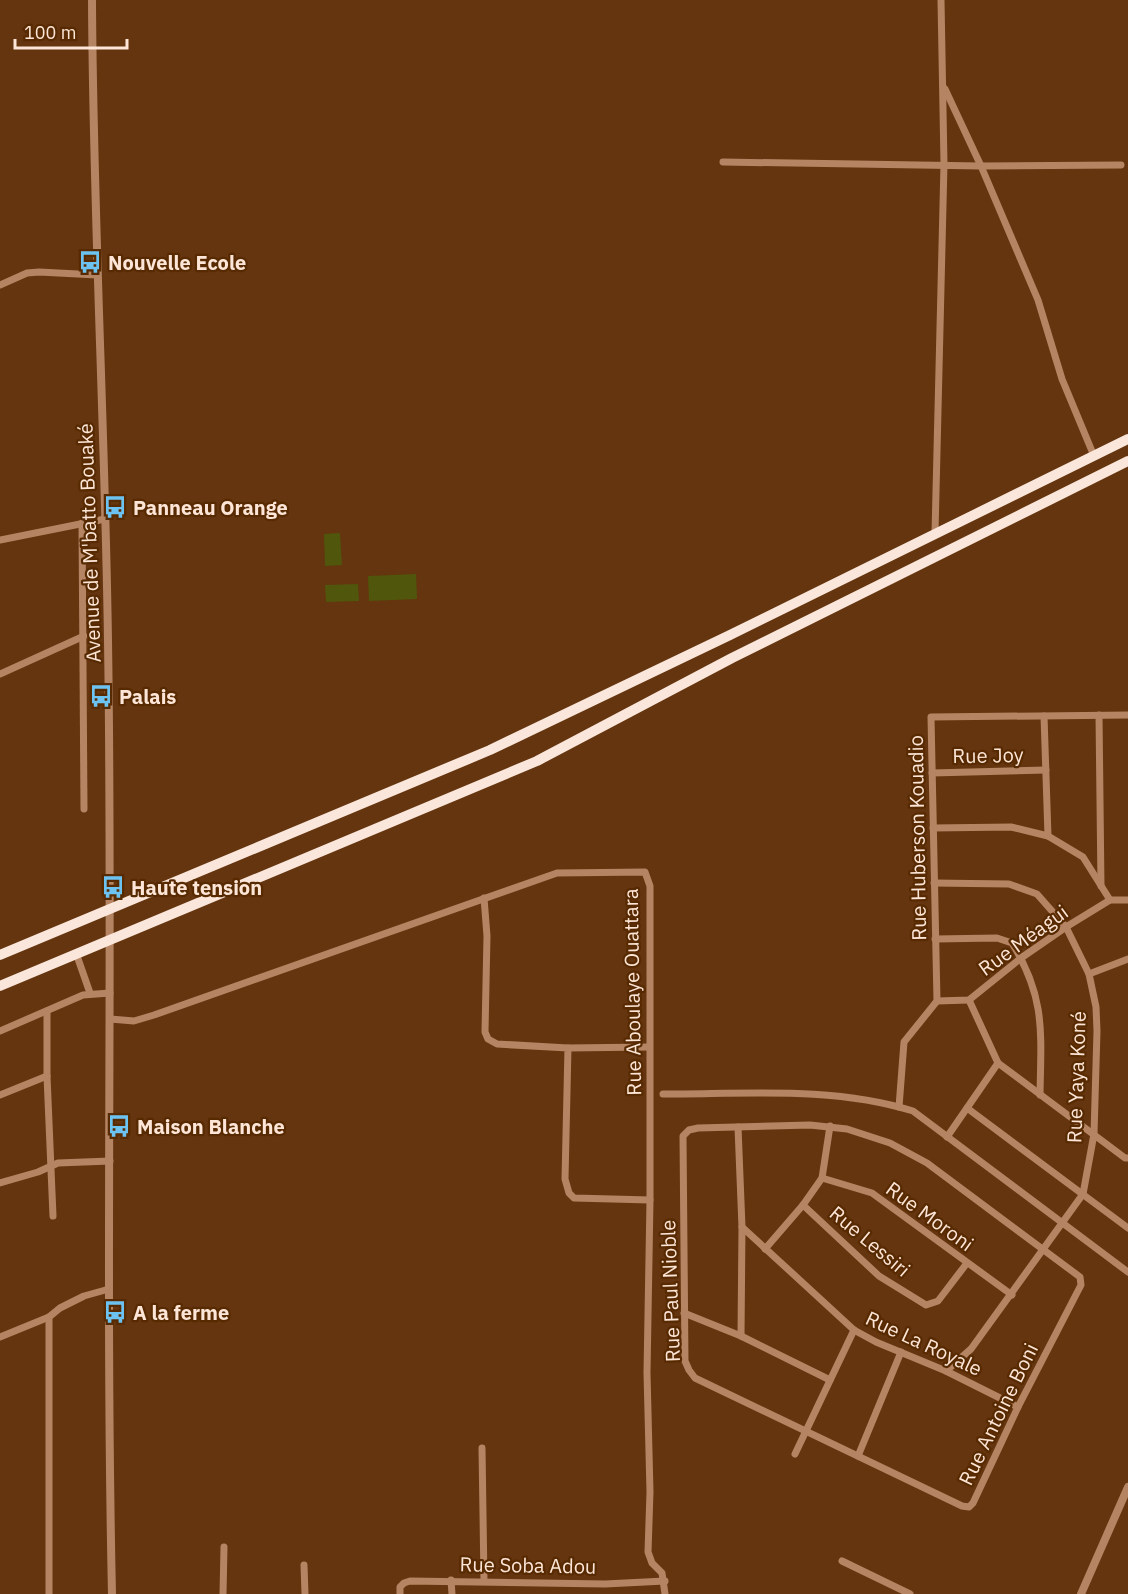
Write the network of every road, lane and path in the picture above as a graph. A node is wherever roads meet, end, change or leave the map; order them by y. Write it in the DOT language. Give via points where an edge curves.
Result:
graph roads {
  1 [pos="92,0"];
  2 [pos="940,0"];
  3 [pos="943,84"];
  4 [pos="723,162"];
  5 [pos="944,164"];
  6 [pos="981,165"];
  7 [pos="1121,165"];
  8 [pos="97,275"];
  9 [pos="0,285"];
  10 [pos="1128,439"];
  11 [pos="1094,456"];
  12 [pos="1128,461"];
  13 [pos="105,519"];
  14 [pos="82,523"];
  15 [pos="935,533"];
  16 [pos="0,540"];
  17 [pos="84,636"];
  18 [pos="0,674"];
  19 [pos="1099,715"];
  20 [pos="1128,715"];
  21 [pos="1044,716"];
  22 [pos="1046,770"];
  23 [pos="932,773"];
  24 [pos="84,809"];
  25 [pos="933,828"];
  26 [pos="1048,836"];
  27 [pos="934,884"];
  28 [pos="1101,886"];
  29 [pos="484,898"];
  30 [pos="1110,900"];
  31 [pos="1128,900"];
  32 [pos="111,908"];
  33 [pos="1066,927"];
  34 [pos="111,939"];
  35 [pos="935,939"];
  36 [pos="76,953"];
  37 [pos="0,955"];
  38 [pos="1021,958"];
  39 [pos="1128,958"];
  40 [pos="1089,974"];
  41 [pos="0,986"];
  42 [pos="90,993"];
  43 [pos="111,993"];
  44 [pos="969,1000"];
  45 [pos="937,1001"];
  46 [pos="47,1011"];
  47 [pos="110,1019"];
  48 [pos="0,1031"];
  49 [pos="649,1047"];
  50 [pos="568,1048"];
  51 [pos="998,1063"];
  52 [pos="46,1077"];
  53 [pos="663,1094"];
  54 [pos="0,1095"];
  55 [pos="1040,1095"];
  56 [pos="898,1107"];
  57 [pos="968,1108"];
  58 [pos="830,1126"];
  59 [pos="738,1127"];
  60 [pos="1094,1134"];
  61 [pos="947,1137"];
  62 [pos="1128,1158"];
  63 [pos="110,1161"];
  64 [pos="50,1166"];
  65 [pos="822,1178"];
  66 [pos="0,1183"];
  67 [pos="1083,1194"];
  68 [pos="650,1200"];
  69 [pos="803,1205"];
  70 [pos="53,1216"];
  71 [pos="1063,1224"];
  72 [pos="742,1227"];
  73 [pos="1128,1228"];
  74 [pos="765,1249"];
  75 [pos="1044,1250"];
  76 [pos="968,1263"];
  77 [pos="1128,1272"];
  78 [pos="109,1289"];
  79 [pos="1012,1295"];
  80 [pos="684,1312"];
  81 [pos="49,1317"];
  82 [pos="854,1330"];
  83 [pos="741,1336"];
  84 [pos="0,1337"];
  85 [pos="901,1352"];
  86 [pos="946,1371"];
  87 [pos="830,1380"];
  88 [pos="1018,1407"];
  89 [pos="805,1431"];
  90 [pos="482,1448"];
  91 [pos="795,1454"];
  92 [pos="858,1456"];
  93 [pos="1128,1487"];
  94 [pos="1124,1505"];
  95 [pos="224,1548"];
  96 [pos="842,1561"];
  97 [pos="304,1565"];
  98 [pos="452,1580"];
  99 [pos="484,1581"];
  100 [pos="665,1581"];
  101 [pos="605,1584"];
  102 [pos="49,1594"];
  103 [pos="112,1594"];
  104 [pos="223,1594"];
  105 [pos="305,1594"];
  106 [pos="400,1594"];
  107 [pos="452,1594"];
  108 [pos="605,1594"];
  109 [pos="665,1594"];
  110 [pos="910,1594"];
  111 [pos="1082,1594"];
  1 -- 8 [label="street, Avenue de M'batto Bouaké"];
  2 -- 3 [label="street"];
  3 -- 5 [label="street"];
  3 -- 6 [label="street"];
  4 -- 5 [label="street"];
  5 -- 6 [label="street"];
  5 -- 15 [label="street"];
  6 -- 7 [label="street"];
  6 -- 11 [label="street" via="1038,300 1062,379"];
  8 -- 9 [label="street" via="27,273"];
  8 -- 13 [label="street, Avenue de M'batto Bouaké"];
  10 -- 11 [label="highway"];
  11 -- 15 [label="highway"];
  12 -- 34 [label="highway" via="751,648 537,761"];
  13 -- 14 [label="street"];
  13 -- 32 [label="street, Avenue de M'batto Bouaké"];
  14 -- 16 [label="street"];
  14 -- 17 [label="street"];
  15 -- 32 [label="highway" via="490,750"];
  17 -- 18 [label="street"];
  17 -- 24 [label="street"];
  19 -- 20 [label="street, Rue Huberson Kouadio"];
  19 -- 21 [label="street, Rue Huberson Kouadio"];
  19 -- 28 [label="street"];
  21 -- 22 [label="street"];
  21 -- 23 [label="street, Rue Huberson Kouadio" via="931,717"];
  22 -- 23 [label="street, Rue Joy"];
  22 -- 26 [label="street"];
  23 -- 25 [label="street, Rue Huberson Kouadio"];
  25 -- 26 [label="street" via="1011,827"];
  25 -- 27 [label="street, Rue Huberson Kouadio"];
  26 -- 28 [label="street" via="1083,857"];
  27 -- 33 [label="street, Rue Yaya Koné" via="1009,884 1037,894"];
  27 -- 35 [label="street, Rue Huberson Kouadio"];
  28 -- 30 [label="street"];
  29 -- 47 [label="street, Rue Aboulaye Ouattara" via="154,1015 134,1020"];
  29 -- 49 [label="street, Rue Aboulaye Ouattara" via="557,873 645,872 650,886"];
  29 -- 50 [label="street" via="488,1039 496,1044"];
  30 -- 31 [label="street"];
  30 -- 33 [label="street, Rue Méagui"];
  32 -- 34 [label="street, Avenue de M'batto Bouaké"];
  32 -- 37 [label="highway"];
  33 -- 38 [label="street, Rue Méagui"];
  33 -- 40 [label="street, Rue Yaya Koné"];
  34 -- 36 [label="highway"];
  34 -- 43 [label="street, Avenue de M'batto Bouaké"];
  35 -- 38 [label="street" via="998,938 1012,943"];
  35 -- 45 [label="street, Rue Huberson Kouadio"];
  36 -- 41 [label="highway"];
  36 -- 42 [label="street"];
  38 -- 44 [label="street, Rue Méagui"];
  38 -- 55 [label="street" via="1040,1014"];
  39 -- 40 [label="street"];
  40 -- 60 [label="street, Rue Yaya Koné" via="1097,1019"];
  42 -- 43 [label="street"];
  42 -- 46 [label="street"];
  43 -- 47 [label="street, Avenue de M'batto Bouaké"];
  44 -- 45 [label="street, Rue Méagui"];
  44 -- 51 [label="street"];
  45 -- 56 [label="street" via="904,1042"];
  46 -- 48 [label="street"];
  46 -- 52 [label="street"];
  47 -- 63 [label="street, Avenue de M'batto Bouaké"];
  49 -- 50 [label="street"];
  49 -- 68 [label="street, Rue Aboulaye Ouattara"];
  50 -- 68 [label="street" via="565,1179 569,1193 574,1198"];
  51 -- 55 [label="street"];
  51 -- 57 [label="street"];
  52 -- 54 [label="street"];
  52 -- 64 [label="street"];
  53 -- 56 [label="street" via="829,1094"];
  55 -- 60 [label="street"];
  56 -- 61 [label="street" via="913,1111"];
  57 -- 61 [label="street"];
  57 -- 67 [label="street"];
  58 -- 59 [label="street, Rue Antoine Boni"];
  58 -- 65 [label="street"];
  58 -- 75 [label="street, Rue Antoine Boni" via="890,1143 927,1163"];
  59 -- 72 [label="street"];
  59 -- 80 [label="street, Rue Paul Nioble" via="698,1128 683,1136"];
  60 -- 62 [label="street"];
  60 -- 67 [label="street, Rue Yaya Koné"];
  61 -- 71 [label="street"];
  63 -- 64 [label="street"];
  63 -- 78 [label="street, Avenue de M'batto Bouaké"];
  64 -- 66 [label="street"];
  64 -- 70 [label="street"];
  65 -- 69 [label="street"];
  65 -- 76 [label="street, Rue Moroni" via="872,1193"];
  67 -- 71 [label="street, Rue Yaya Koné"];
  67 -- 73 [label="street"];
  68 -- 100 [label="street, Rue Aboulaye Ouattara" via="648,1552"];
  69 -- 74 [label="street"];
  69 -- 76 [label="street, Rue Lessiri" via="879,1276 926,1305 938,1301"];
  71 -- 75 [label="street, Rue Yaya Koné"];
  71 -- 77 [label="street"];
  72 -- 74 [label="street, Rue La Royale"];
  72 -- 83 [label="street"];
  74 -- 82 [label="street, Rue La Royale"];
  75 -- 79 [label="street, Rue Yaya Koné"];
  75 -- 88 [label="street, Rue Antoine Boni" via="1080,1277 1081,1285"];
  76 -- 79 [label="street, Rue Moroni"];
  78 -- 81 [label="street" via="84,1296"];
  78 -- 103 [label="street, Avenue de M'batto Bouaké"];
  79 -- 86 [label="street, Rue Yaya Koné" via="971,1349"];
  80 -- 83 [label="street"];
  80 -- 89 [label="street, Rue Paul Nioble" via="685,1361 695,1378"];
  81 -- 84 [label="street"];
  81 -- 102 [label="street"];
  82 -- 85 [label="street, Rue La Royale"];
  82 -- 87 [label="street"];
  83 -- 87 [label="street"];
  85 -- 86 [label="street, Rue La Royale"];
  85 -- 92 [label="street"];
  86 -- 88 [label="street, Rue La Royale"];
  87 -- 89 [label="street"];
  88 -- 92 [label="street, Rue Antoine Boni" via="969,1507"];
  89 -- 91 [label="street"];
  89 -- 92 [label="street, Rue Antoine Boni"];
  90 -- 99 [label="street"];
  93 -- 94 [label="street"];
  94 -- 111 [label="street"];
  95 -- 104 [label="street"];
  96 -- 110 [label="street"];
  97 -- 105 [label="street"];
  98 -- 99 [label="street, Rue Soba Adou"];
  98 -- 106 [label="street, Rue Soba Adou" via="404,1582"];
  98 -- 107 [label="street"];
  99 -- 101 [label="street, Rue Soba Adou"];
  100 -- 101 [label="street, Rue Soba Adou"];
  100 -- 109 [label="street"];
  101 -- 108 [label="street"];
}
